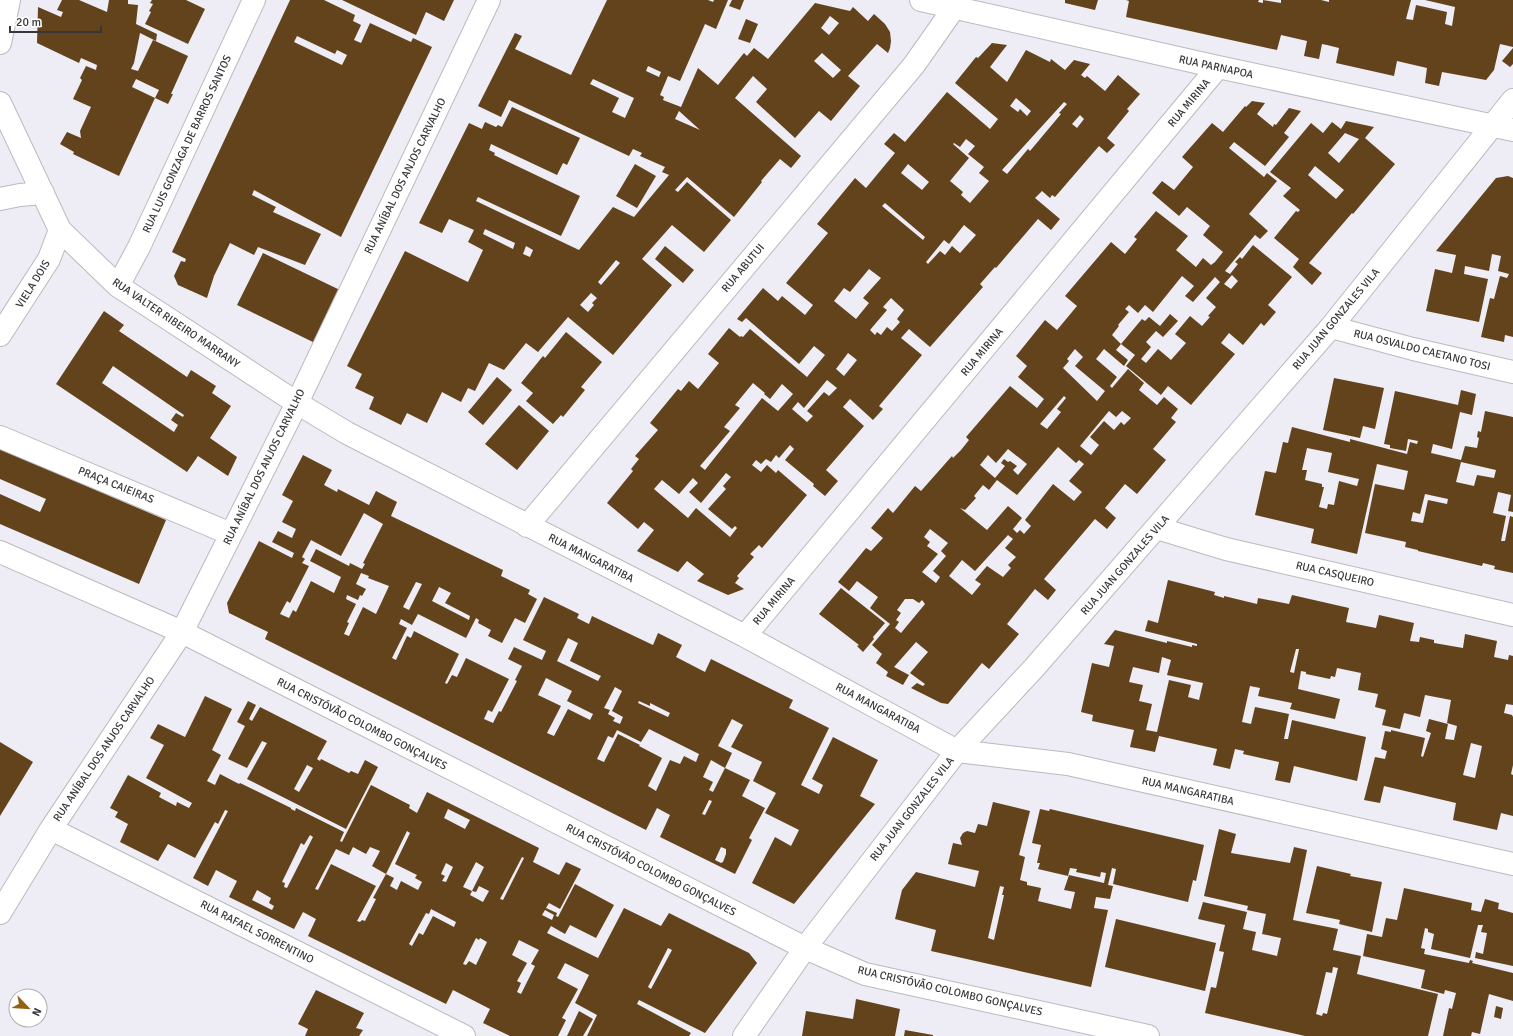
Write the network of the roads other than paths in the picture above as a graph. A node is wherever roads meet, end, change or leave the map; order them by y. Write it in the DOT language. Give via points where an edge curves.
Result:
graph roads {
  1 [pos="9,0"];
  2 [pos="254,0"];
  3 [pos="489,0"];
  4 [pos="921,0"];
  5 [pos="954,8"];
  6 [pos="0,43"];
  7 [pos="1218,67"];
  8 [pos="1513,100"];
  9 [pos="0,103"];
  10 [pos="1492,126"];
  11 [pos="1513,130"];
  12 [pos="43,193"];
  13 [pos="0,199"];
  14 [pos="60,230"];
  15 [pos="118,286"];
  16 [pos="1331,327"];
  17 [pos="0,335"];
  18 [pos="1513,372"];
  19 [pos="296,403"];
  20 [pos="0,437"];
  21 [pos="527,526"];
  22 [pos="1157,528"];
  23 [pos="231,534"];
  24 [pos="0,552"];
  25 [pos="1513,614"];
  26 [pos="182,632"];
  27 [pos="745,636"];
  28 [pos="957,751"];
  29 [pos="51,829"];
  30 [pos="1513,864"];
  31 [pos="0,913"];
  32 [pos="805,948"];
  33 [pos="464,1036"];
  34 [pos="744,1036"];
  35 [pos="1148,1036"];
  1 -- 6 [label="street"];
  2 -- 15 [label="street, RUA LUIS GONZAGA DE BARROS SANTOS" via="139,247"];
  3 -- 19 [label="street, RUA ANÍBAL DOS ANJOS CARVALHO"];
  4 -- 5 [label="street, RUA PARNAPOA"];
  5 -- 7 [label="street, RUA PARNAPOA"];
  5 -- 21 [label="street, RUA ABUTUI" via="914,65"];
  7 -- 10 [label="street, RUA PARNAPOA"];
  7 -- 27 [label="street, RUA MIRINA"];
  8 -- 10 [label="street, RUA JUAN GONZALES VILA"];
  9 -- 12 [label="street, RUA VALTER RIBEIRO MARRANY"];
  10 -- 11 [label="street, RUA PARNAPOA"];
  10 -- 16 [label="street, RUA JUAN GONZALES VILA"];
  12 -- 13 [label="street"];
  12 -- 14 [label="street, RUA VALTER RIBEIRO MARRANY"];
  14 -- 15 [label="street, RUA VALTER RIBEIRO MARRANY"];
  14 -- 17 [label="street, VIELA DOIS" via="49,259"];
  15 -- 19 [label="street, RUA VALTER RIBEIRO MARRANY"];
  16 -- 18 [label="street, RUA OSVALDO CAETANO TOSI"];
  16 -- 22 [label="street, RUA JUAN GONZALES VILA"];
  19 -- 21 [label="street, RUA MANGARATIBA" via="347,433"];
  19 -- 23 [label="street, RUA ANÍBAL DOS ANJOS CARVALHO"];
  20 -- 23 [label="street, PRAÇA CAIEIRAS"];
  21 -- 27 [label="street, RUA MANGARATIBA"];
  22 -- 25 [label="street, RUA CASQUEIRO" via="1226,549"];
  22 -- 28 [label="street, RUA JUAN GONZALES VILA"];
  23 -- 26 [label="street, RUA ANÍBAL DOS ANJOS CARVALHO"];
  24 -- 26 [label="street, RUA CRISTÓVÃO COLOMBO GONÇALVES"];
  26 -- 29 [label="street, RUA ANÍBAL DOS ANJOS CARVALHO"];
  26 -- 32 [label="street, RUA CRISTÓVÃO COLOMBO GONÇALVES"];
  27 -- 28 [label="street, RUA MANGARATIBA"];
  28 -- 30 [label="street, RUA MANGARATIBA" via="1068,764"];
  28 -- 32 [label="street, RUA JUAN GONZALES VILA"];
  29 -- 31 [label="street, RUA ANÍBAL DOS ANJOS CARVALHO"];
  29 -- 33 [label="street, RUA RAFAEL SORRENTINO"];
  32 -- 34 [label="street, RUA JUAN GONZALES VILA"];
  32 -- 35 [label="street, RUA CRISTÓVÃO COLOMBO GONÇALVES" via="865,974"];
}
